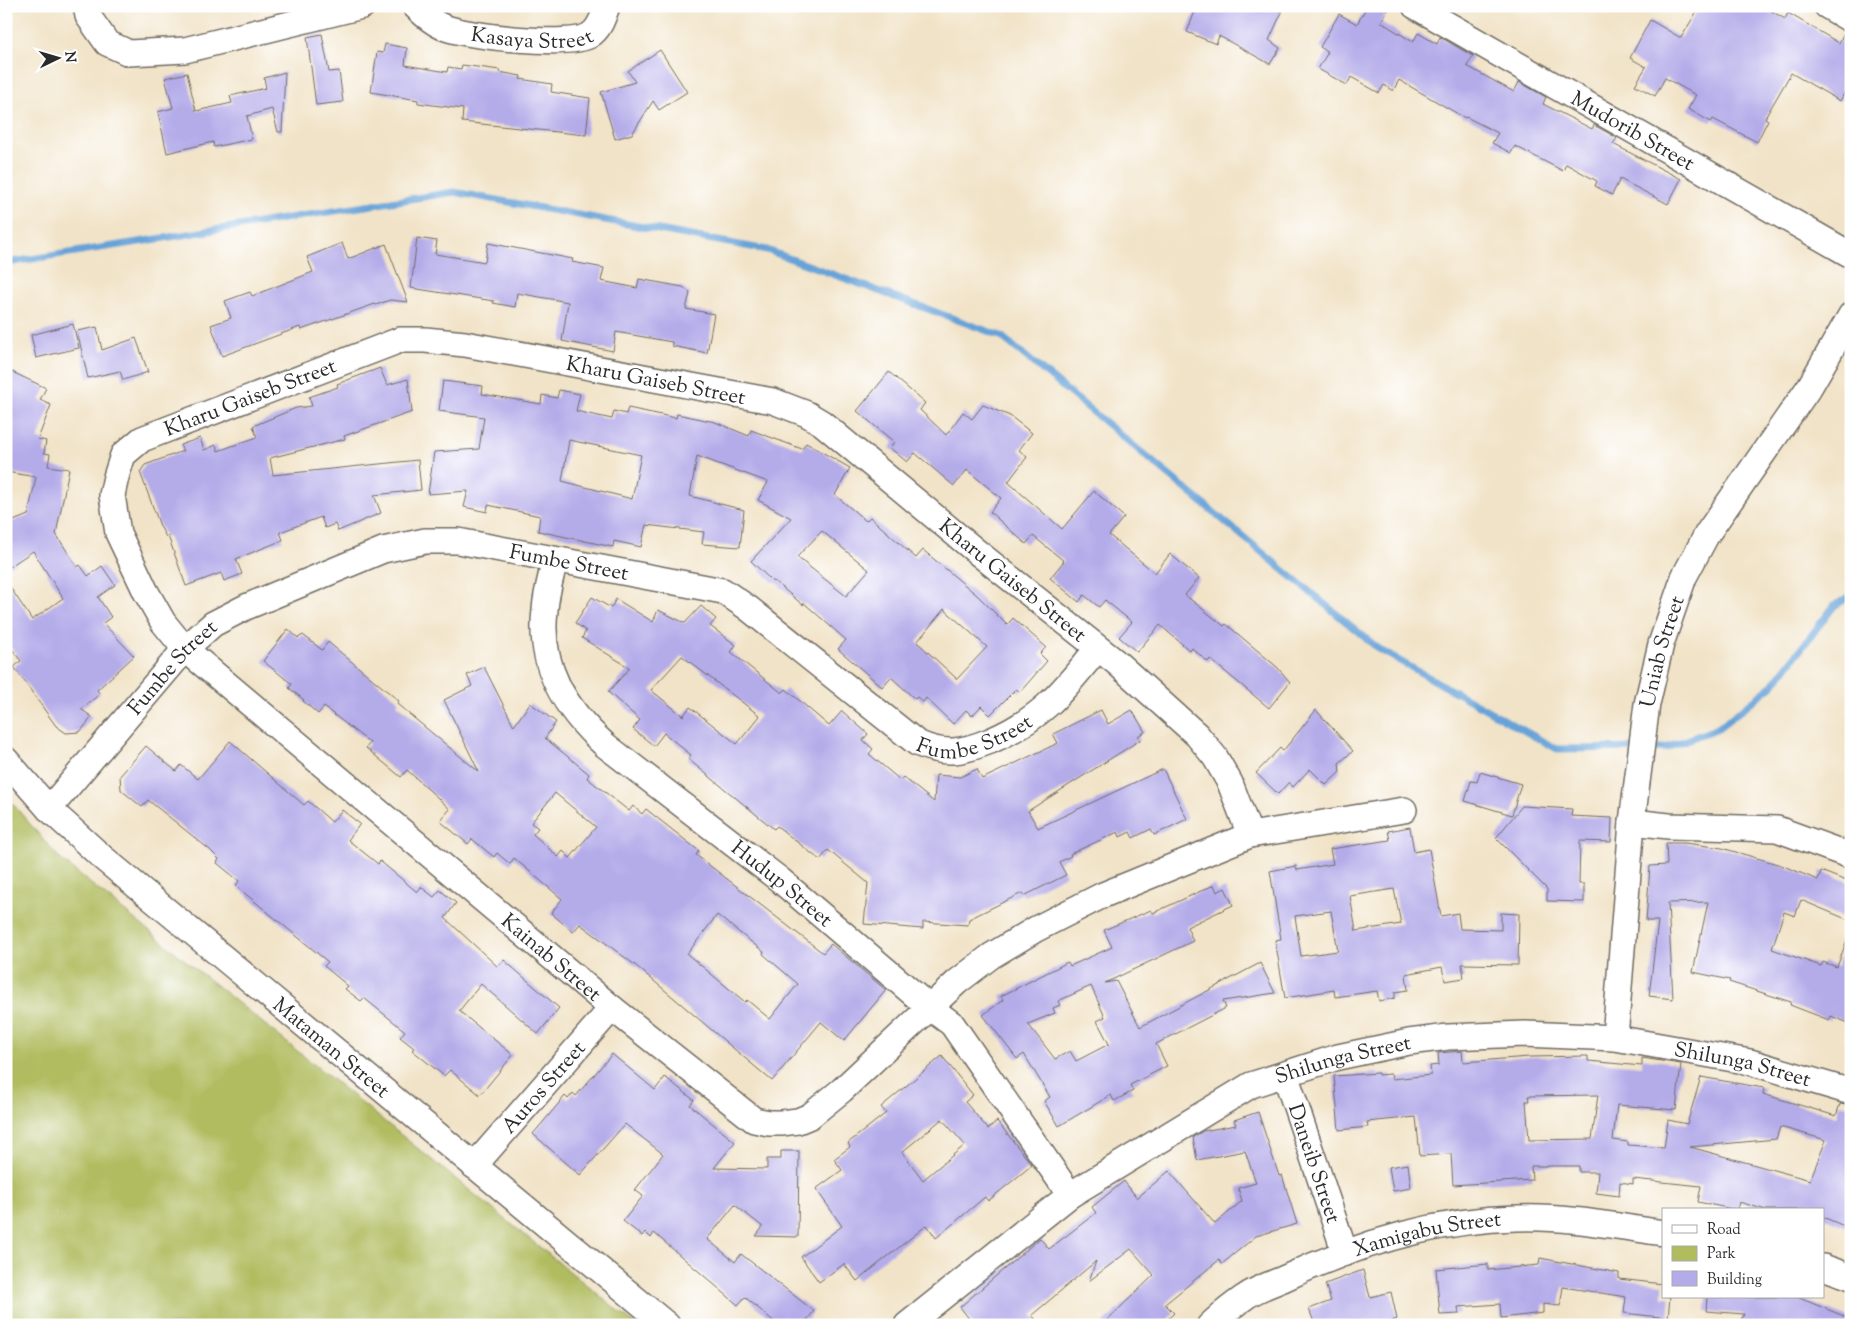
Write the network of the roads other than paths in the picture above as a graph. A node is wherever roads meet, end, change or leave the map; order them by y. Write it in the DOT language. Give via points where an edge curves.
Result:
graph roads {
  1 [pos="86,6"];
  2 [pos="362,6"];
  3 [pos="415,6"];
  4 [pos="607,6"];
  5 [pos="1415,6"];
  6 [pos="1827,6"];
  7 [pos="1851,20"];
  8 [pos="1851,255"];
  9 [pos="1851,315"];
  10 [pos="555,560"];
  11 [pos="185,649"];
  12 [pos="1097,649"];
  13 [pos="6,760"];
  14 [pos="49,809"];
  15 [pos="1404,810"];
  16 [pos="1632,822"];
  17 [pos="1250,835"];
  18 [pos="1851,856"];
  19 [pos="929,1007"];
  20 [pos="612,1008"];
  21 [pos="1615,1038"];
  22 [pos="1285,1074"];
  23 [pos="1851,1092"];
  24 [pos="474,1166"];
  25 [pos="1070,1195"];
  26 [pos="1662,1233"];
  27 [pos="1344,1253"];
  28 [pos="1824,1267"];
  29 [pos="1851,1277"];
  30 [pos="667,1325"];
  31 [pos="907,1325"];
  32 [pos="1210,1325"];
  1 -- 2 [label="street" via="88,16 107,43 129,53 185,50"];
  3 -- 4 [label="street, Kasaya Street" via="437,23 461,32 513,39 571,41 590,36 600,24"];
  5 -- 8 [label="street, Mudorib Street"];
  6 -- 7 [label="street"];
  9 -- 16 [label="street, Uniab Street" via="1810,386 1707,534 1684,577 1661,644 1647,704"];
  10 -- 11 [label="street, Fumbe Street" via="442,540 383,550 246,607 213,624"];
  10 -- 12 [label="street, Fumbe Street" via="722,592 748,608 917,743 938,752 972,748 1020,727 1051,703"];
  10 -- 19 [label="street, Hudup Street" via="545,608 546,650 559,689 582,724 780,880"];
  11 -- 12 [label="street, Kharu Gaiseb Street" via="159,615 118,533 112,495 123,455 142,439 379,347 400,340 425,340 465,344 773,401 807,414 858,451"];
  11 -- 14 [label="street, Fumbe Street"];
  11 -- 20 [label="street, Kainab Street"];
  12 -- 17 [label="street, Kharu Gaiseb Street" via="1197,734 1230,783"];
  13 -- 14 [label="street, Mataman Street"];
  14 -- 24 [label="street, Mataman Street" via="103,858"];
  15 -- 17 [label="street, Kainab Street"];
  16 -- 18 [label="street" via="1777,829"];
  16 -- 21 [label="street, Uniab Street"];
  17 -- 19 [label="street, Kainab Street" via="1103,895 1036,929 991,956"];
  19 -- 20 [label="street, Kainab Street" via="810,1116 798,1121 769,1124 744,1113"];
  19 -- 25 [label="street, Hudup Street" via="961,1034"];
  20 -- 24 [label="street, Auros Street"];
  21 -- 22 [label="street, Shilunga Street" via="1524,1034 1438,1038 1338,1057"];
  21 -- 23 [label="street, Shilunga Street" via="1750,1062"];
  22 -- 25 [label="street, Shilunga Street" via="1251,1085"];
  22 -- 27 [label="street, Daneib Street"];
  24 -- 30 [label="street, Mataman Street"];
  25 -- 31 [label="street, Shilunga Street"];
  26 -- 27 [label="street, Xamigabu Street" via="1546,1219 1493,1219 1422,1230"];
  27 -- 32 [label="street, Xamigabu Street" via="1247,1296"];
  28 -- 29 [label="street"];
}
